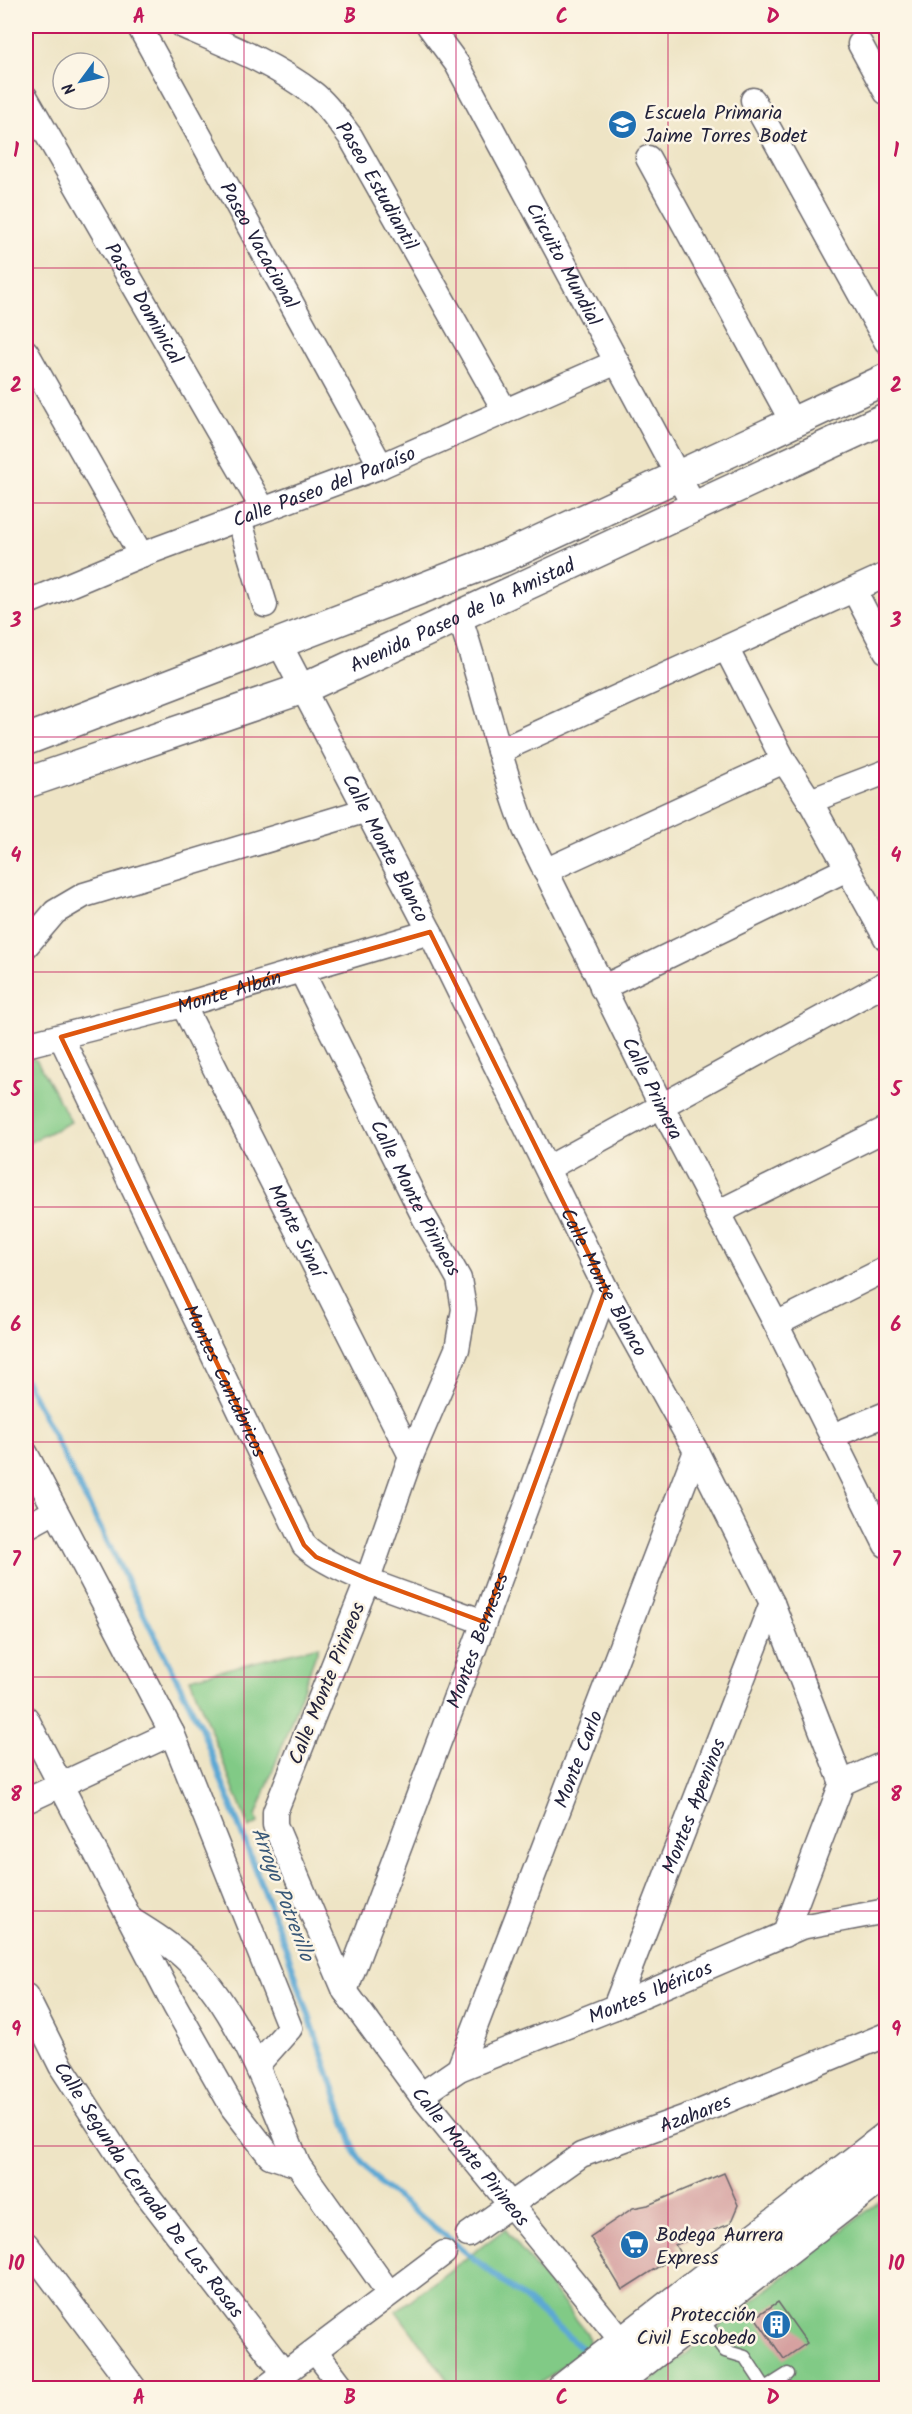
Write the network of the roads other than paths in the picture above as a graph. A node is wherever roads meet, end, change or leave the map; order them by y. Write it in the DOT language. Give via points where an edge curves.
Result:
graph roads {
  1 [pos="139,26"];
  2 [pos="183,26"];
  3 [pos="429,26"];
  4 [pos="861,45"];
  5 [pos="886,92"];
  6 [pos="26,98"];
  7 [pos="753,100"];
  8 [pos="648,158"];
  9 [pos="886,341"];
  10 [pos="26,352"];
  11 [pos="617,362"];
  12 [pos="886,379"];
  13 [pos="506,411"];
  14 [pos="886,418"];
  15 [pos="793,423"];
  16 [pos="381,466"];
  17 [pos="679,475"];
  18 [pos="694,506"];
  19 [pos="263,509"];
  20 [pos="239,519"];
  21 [pos="141,555"];
  22 [pos="886,576"];
  23 [pos="854,590"];
  24 [pos="26,603"];
  25 [pos="265,604"];
  26 [pos="459,615"];
  27 [pos="279,644"];
  28 [pos="726,648"];
  29 [pos="886,651"];
  30 [pos="304,688"];
  31 [pos="26,740"];
  32 [pos="498,751"];
  33 [pos="784,761"];
  34 [pos="886,772"];
  35 [pos="26,783"];
  36 [pos="810,801"];
  37 [pos="367,810"];
  38 [pos="847,869"];
  39 [pos="545,871"];
  40 [pos="430,932"];
  41 [pos="886,938"];
  42 [pos="26,946"];
  43 [pos="301,970"];
  44 [pos="886,983"];
  45 [pos="602,988"];
  46 [pos="183,1005"];
  47 [pos="61,1037"];
  48 [pos="26,1045"];
  49 [pos="662,1107"];
  50 [pos="886,1129"];
  51 [pos="548,1168"];
  52 [pos="717,1213"];
  53 [pos="886,1269"];
  54 [pos="606,1289"];
  55 [pos="776,1324"];
  56 [pos="886,1414"];
  57 [pos="832,1436"];
  58 [pos="696,1451"];
  59 [pos="26,1454"];
  60 [pos="411,1456"];
  61 [pos="55,1512"];
  62 [pos="26,1527"];
  63 [pos="886,1545"];
  64 [pos="368,1579"];
  65 [pos="772,1603"];
  66 [pos="484,1622"];
  67 [pos="26,1718"];
  68 [pos="171,1733"];
  69 [pos="886,1763"];
  70 [pos="842,1783"];
  71 [pos="60,1784"];
  72 [pos="26,1801"];
  73 [pos="886,1911"];
  74 [pos="130,1920"];
  75 [pos="784,1935"];
  76 [pos="345,1991"];
  77 [pos="26,1996"];
  78 [pos="615,2007"];
  79 [pos="886,2035"];
  80 [pos="257,2065"];
  81 [pos="459,2069"];
  82 [pos="421,2095"];
  83 [pos="886,2137"];
  84 [pos="298,2165"];
  85 [pos="886,2173"];
  86 [pos="510,2205"];
  87 [pos="468,2235"];
  88 [pos="26,2244"];
  89 [pos="444,2253"];
  90 [pos="389,2293"];
  91 [pos="702,2304"];
  92 [pos="622,2341"];
  93 [pos="315,2351"];
  94 [pos="285,2374"];
  95 [pos="788,2374"];
  96 [pos="599,2378"];
  97 [pos="134,2388"];
  98 [pos="266,2388"];
  99 [pos="343,2388"];
  100 [pos="562,2388"];
  1 -- 16 [label="street, Paseo Vacacional"];
  2 -- 13 [label="street, Paseo Estudiantil" via="255,58 315,95 332,112 350,136"];
  3 -- 11 [label="street, Circuito Mundial" via="457,64"];
  4 -- 5 [label="street"];
  6 -- 19 [label="street, Paseo Dominical"];
  7 -- 9 [label="street"];
  8 -- 15 [label="street"];
  10 -- 21 [label="street"];
  11 -- 13 [label="street, Calle Paseo del Paraíso"];
  11 -- 17 [label="street, Circuito Mundial"];
  12 -- 15 [label="street, Avenida Paseo de la Amistad"];
  13 -- 16 [label="street, Calle Paseo del Paraíso"];
  14 -- 18 [label="street, Avenida Paseo de la Amistad"];
  15 -- 17 [label="street, Avenida Paseo de la Amistad"];
  16 -- 19 [label="street, Calle Paseo del Paraíso"];
  17 -- 18 [label="street, Circuito Mundial"];
  17 -- 27 [label="street, Avenida Paseo de la Amistad" via="495,561"];
  18 -- 26 [label="street, Avenida Paseo de la Amistad"];
  19 -- 20 [label="street, Calle Paseo del Paraíso"];
  20 -- 21 [label="street, Calle Paseo del Paraíso"];
  20 -- 25 [label="street"];
  21 -- 24 [label="street, Calle Paseo del Paraíso"];
  22 -- 23 [label="street"];
  23 -- 28 [label="street"];
  23 -- 29 [label="street"];
  26 -- 30 [label="street, Avenida Paseo de la Amistad"];
  26 -- 32 [label="street, Calle Primera"];
  27 -- 30 [label="street, Calle Monte Blanco"];
  27 -- 31 [label="street, Avenida Paseo de la Amistad"];
  28 -- 32 [label="street"];
  28 -- 33 [label="street"];
  30 -- 35 [label="street, Avenida Paseo de la Amistad"];
  30 -- 37 [label="street, Calle Monte Blanco"];
  32 -- 39 [label="street, Calle Primera" via="510,792"];
  33 -- 36 [label="street"];
  33 -- 39 [label="street"];
  34 -- 36 [label="street"];
  36 -- 38 [label="street"];
  37 -- 40 [label="street, Calle Monte Blanco"];
  37 -- 42 [label="street" via="84,895 55,912"];
  38 -- 41 [label="street"];
  38 -- 45 [label="street"];
  39 -- 45 [label="street, Calle Primera"];
  40 -- 43 [label="street, Monte Albán"];
  40 -- 51 [label="street, Calle Monte Blanco"];
  43 -- 46 [label="street, Monte Albán"];
  43 -- 60 [label="street, Calle Monte Pirineos" via="459,1279 464,1309 462,1331"];
  44 -- 49 [label="street"];
  45 -- 49 [label="street, Calle Primera"];
  46 -- 47 [label="street, Monte Albán"];
  46 -- 60 [label="street, Monte Sinaí"];
  47 -- 48 [label="street, Monte Albán"];
  47 -- 64 [label="street, Montes Cantábricos" via="304,1545 316,1557"];
  49 -- 51 [label="street"];
  49 -- 52 [label="street, Calle Primera"];
  50 -- 52 [label="street"];
  51 -- 54 [label="street, Calle Monte Blanco"];
  52 -- 55 [label="street, Calle Primera"];
  53 -- 55 [label="street"];
  54 -- 58 [label="street, Calle Monte Blanco"];
  54 -- 66 [label="street, Montes Berneses"];
  55 -- 57 [label="street, Calle Primera"];
  56 -- 57 [label="street"];
  57 -- 63 [label="street, Calle Primera"];
  58 -- 65 [label="street, Calle Monte Blanco"];
  58 -- 81 [label="street, Monte Carlo"];
  59 -- 61 [label="street"];
  60 -- 64 [label="street, Calle Monte Pirineos"];
  61 -- 62 [label="street"];
  61 -- 68 [label="street"];
  64 -- 66 [label="street, Montes Cantábricos"];
  64 -- 76 [label="street, Calle Monte Pirineos" via="274,1819"];
  65 -- 70 [label="street, Calle Monte Blanco"];
  65 -- 78 [label="street, Montes Apeninos"];
  66 -- 76 [label="street, Montes Berneses"];
  67 -- 71 [label="street"];
  68 -- 71 [label="street"];
  68 -- 80 [label="street" via="290,2028"];
  69 -- 70 [label="street"];
  70 -- 75 [label="street"];
  71 -- 72 [label="street"];
  71 -- 74 [label="street"];
  73 -- 75 [label="street, Montes Ibéricos" via="801,1927"];
  74 -- 80 [label="street" via="168,1943 191,1964 215,1994"];
  74 -- 84 [label="street" via="233,2108 270,2156"];
  75 -- 78 [label="street, Montes Ibéricos"];
  76 -- 82 [label="street, Calle Monte Pirineos"];
  77 -- 94 [label="street, Calle Segunda Cerrada De Las Rosas" via="61,2066 129,2171"];
  78 -- 81 [label="street, Montes Ibéricos"];
  79 -- 86 [label="street, Azahares" via="698,2113 582,2155"];
  80 -- 84 [label="street"];
  81 -- 82 [label="street, Montes Ibéricos"];
  82 -- 86 [label="street, Calle Monte Pirineos"];
  83 -- 91 [label="street"];
  84 -- 90 [label="street"];
  85 -- 91 [label="street"];
  86 -- 87 [label="street, Azahares"];
  86 -- 92 [label="street, Calle Monte Pirineos"];
  88 -- 97 [label="street"];
  89 -- 90 [label="street"];
  90 -- 93 [label="street"];
  91 -- 92 [label="street"];
  91 -- 95 [label="lane" via="725,2351 745,2357 764,2386"];
  91 -- 96 [label="street"];
  92 -- 96 [label="street"];
  93 -- 94 [label="street"];
  93 -- 99 [label="street"];
  94 -- 98 [label="street"];
  96 -- 100 [label="street"];
}
